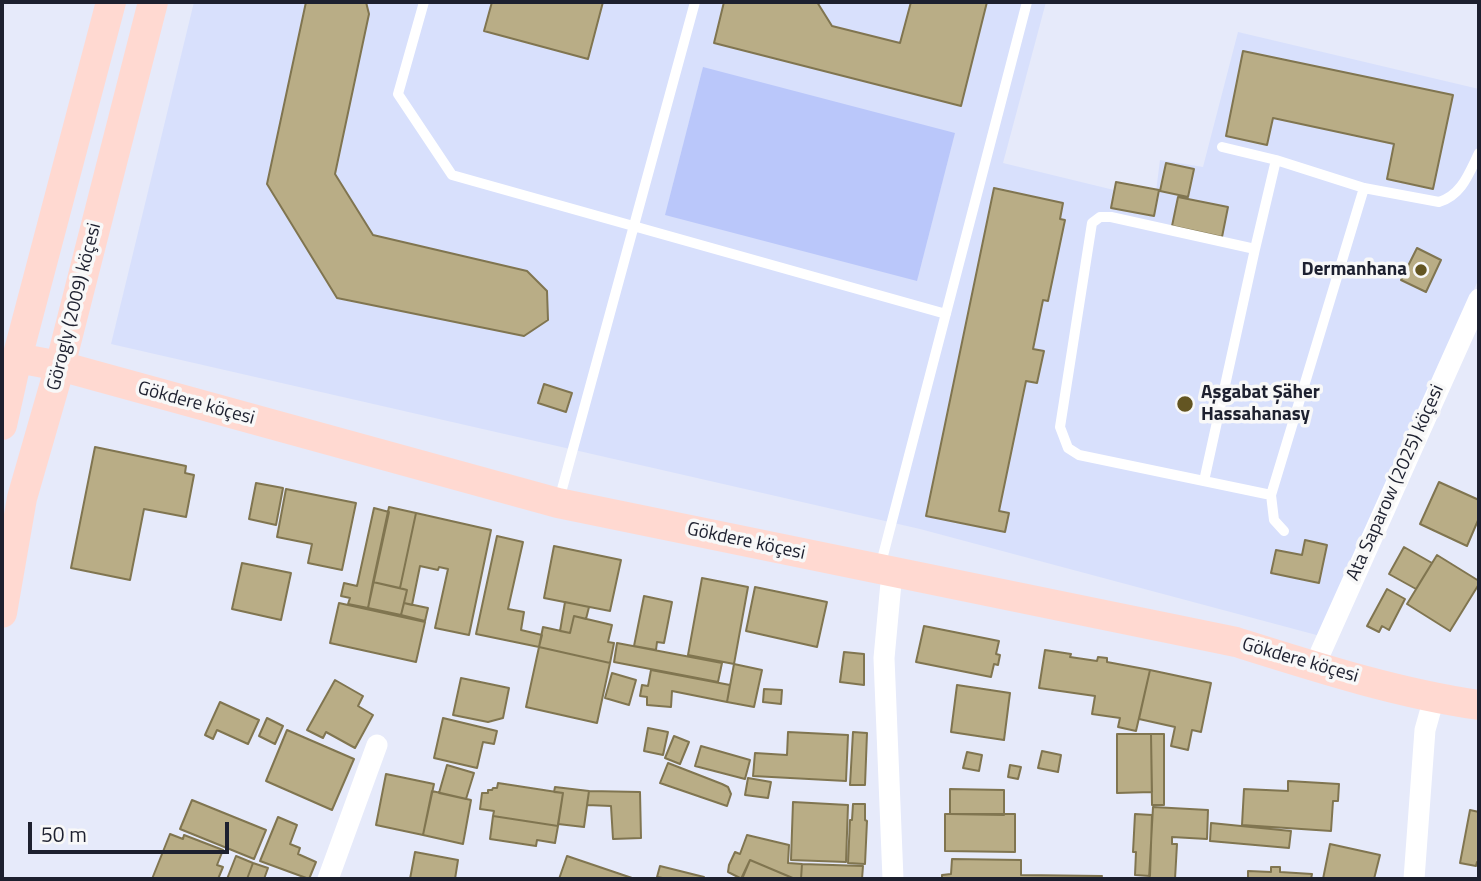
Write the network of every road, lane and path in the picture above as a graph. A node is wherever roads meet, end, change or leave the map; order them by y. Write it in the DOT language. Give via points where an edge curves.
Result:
graph roads {
  1 [pos="111,2"];
  2 [pos="153,2"];
  3 [pos="424,2"];
  4 [pos="695,2"];
  5 [pos="1027,2"];
  6 [pos="1222,147"];
  7 [pos="1479,153"];
  8 [pos="1276,160"];
  9 [pos="1364,187"];
  10 [pos="633,226"];
  11 [pos="1255,249"];
  12 [pos="1479,299"];
  13 [pos="946,314"];
  14 [pos="17,358"];
  15 [pos="61,366"];
  16 [pos="2,425"];
  17 [pos="1204,481"];
  18 [pos="1271,495"];
  19 [pos="558,503"];
  20 [pos="1284,531"];
  21 [pos="886,571"];
  22 [pos="2,613"];
  23 [pos="1314,667"];
  24 [pos="1434,698"];
  25 [pos="1479,705"];
  26 [pos="377,745"];
  27 [pos="328,879"];
  28 [pos="894,879"];
  29 [pos="1414,879"];
  1 -- 14 [label="street"];
  2 -- 15 [label="street, Görogly (2009) köçesi"];
  3 -- 10 [label="lane" via="398,94 452,175"];
  4 -- 10 [label="lane"];
  5 -- 13 [label="lane"];
  6 -- 8 [label="lane"];
  7 -- 9 [label="lane" via="1463,186 1439,202"];
  8 -- 9 [label="lane"];
  8 -- 11 [label="lane"];
  9 -- 18 [label="lane"];
  10 -- 13 [label="lane"];
  10 -- 19 [label="lane"];
  11 -- 17 [label="lane"];
  11 -- 17 [label="lane" via="1111,217 1092,223 1060,427 1068,448 1079,455"];
  12 -- 23 [label="street, Ata Saparow (2025) köçesi"];
  13 -- 21 [label="lane"];
  14 -- 15 [label="street, Gökdere köçesi"];
  14 -- 16 [label="street"];
  15 -- 19 [label="street, Gökdere köçesi"];
  15 -- 22 [label="street, Görogly (2009) köçesi" via="22,498"];
  17 -- 18 [label="lane"];
  18 -- 20 [label="lane" via="1275,520"];
  19 -- 21 [label="street, Gökdere köçesi"];
  21 -- 23 [label="street, Gökdere köçesi" via="1236,642"];
  21 -- 28 [label="street" via="884,658"];
  23 -- 24 [label="street, Gökdere köçesi"];
  24 -- 25 [label="street, Gökdere köçesi"];
  24 -- 29 [label="street" via="1425,730"];
  26 -- 27 [label="street"];
}
